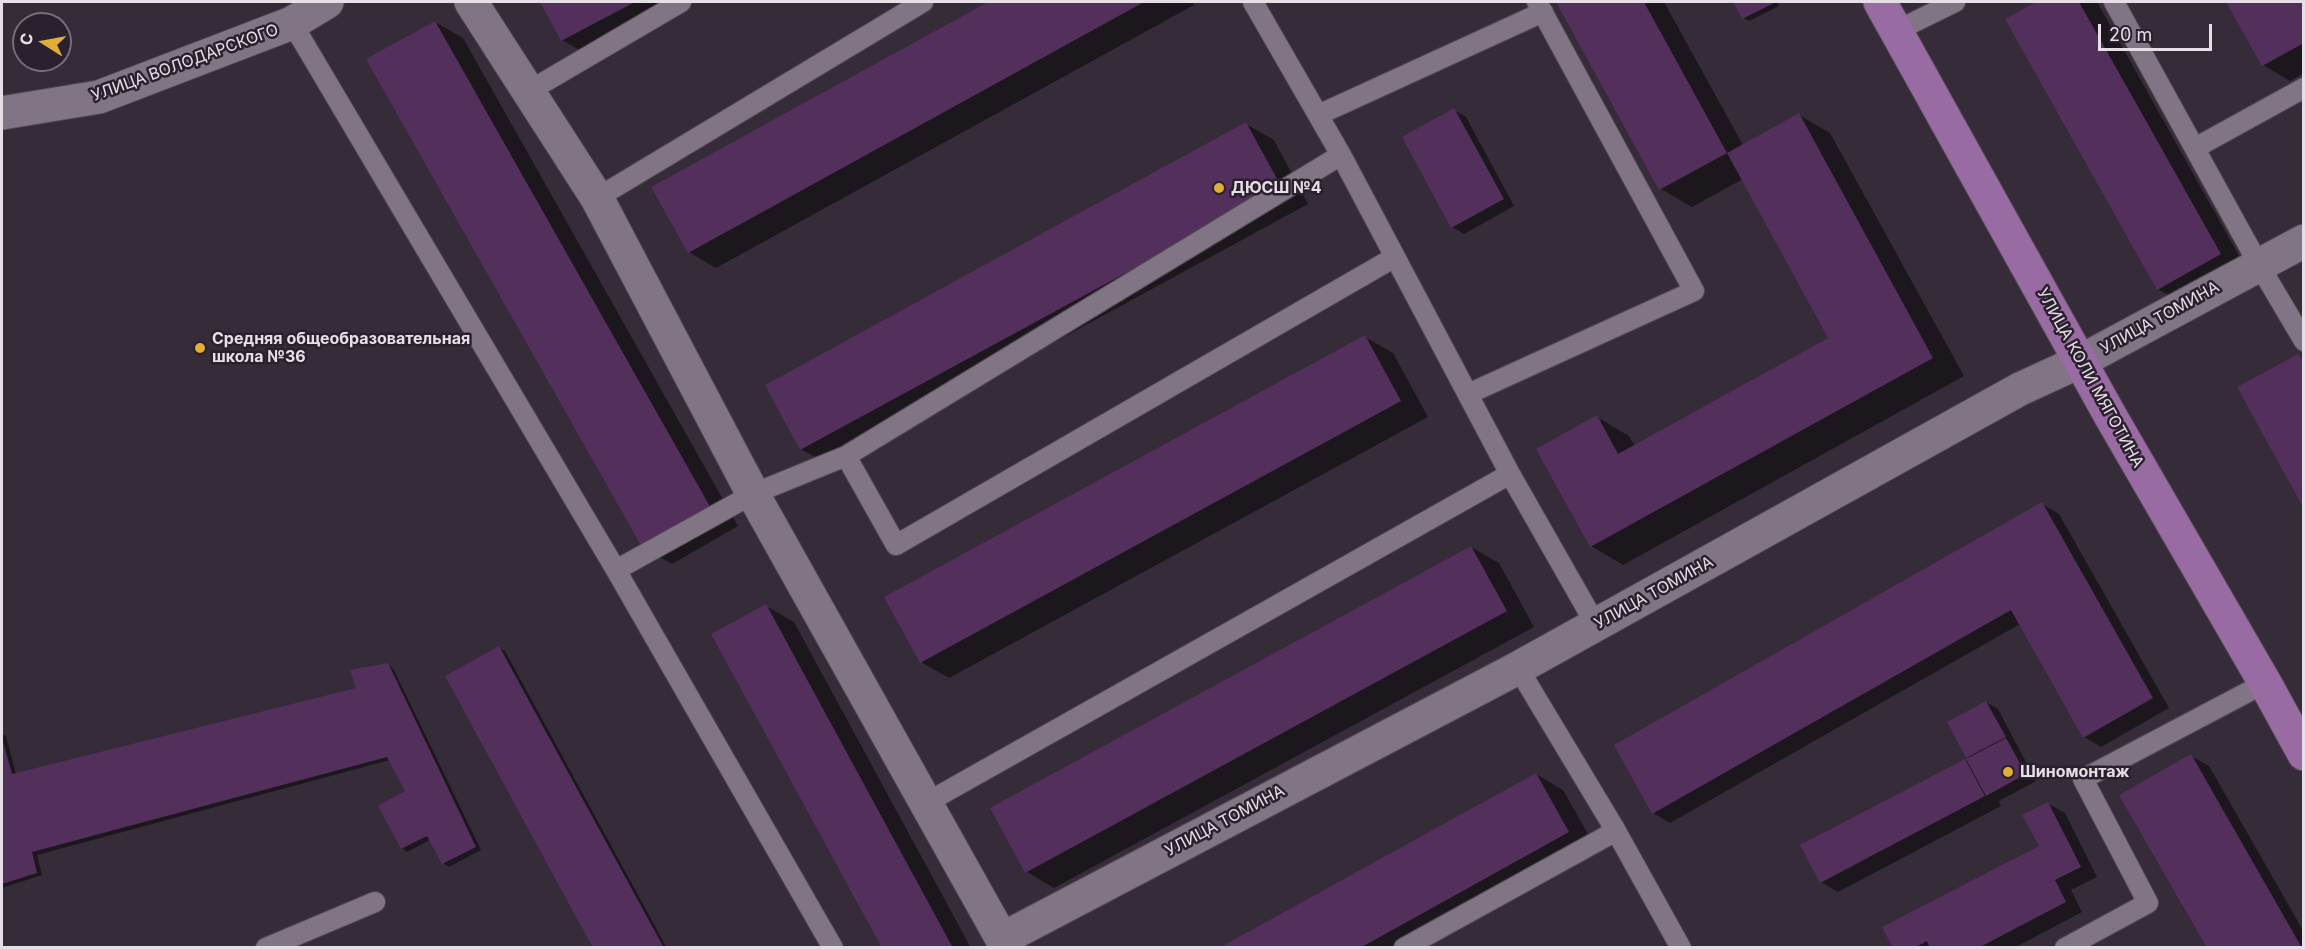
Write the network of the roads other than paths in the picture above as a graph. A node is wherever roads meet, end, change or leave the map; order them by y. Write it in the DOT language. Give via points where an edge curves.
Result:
graph roads {
  1 [pos="327,2"];
  2 [pos="471,2"];
  3 [pos="681,2"];
  4 [pos="922,2"];
  5 [pos="1253,2"];
  6 [pos="1880,2"];
  7 [pos="1954,2"];
  8 [pos="2114,2"];
  9 [pos="1540,7"];
  10 [pos="292,23"];
  11 [pos="1896,31"];
  12 [pos="2304,88"];
  13 [pos="529,91"];
  14 [pos="2,113"];
  15 [pos="1318,115"];
  16 [pos="2195,148"];
  17 [pos="1341,155"];
  18 [pos="597,198"];
  19 [pos="2304,241"];
  20 [pos="1395,257"];
  21 [pos="2259,265"];
  22 [pos="2304,342"];
  23 [pos="2081,361"];
  24 [pos="1468,394"];
  25 [pos="846,456"];
  26 [pos="1510,474"];
  27 [pos="753,494"];
  28 [pos="616,570"];
  29 [pos="1596,625"];
  30 [pos="1518,668"];
  31 [pos="2265,683"];
  32 [pos="2304,754"];
  33 [pos="926,803"];
  34 [pos="1616,831"];
  35 [pos="375,902"];
  36 [pos="1004,943"];
  37 [pos="266,948"];
  38 [pos="833,948"];
  39 [pos="1404,948"];
  40 [pos="1681,948"];
  41 [pos="2065,948"];
  1 -- 10 [label="street, УЛИЦА ВОЛОДАРСКОГО"];
  2 -- 13 [label="street"];
  3 -- 13 [label="lane"];
  4 -- 18 [label="lane"];
  5 -- 15 [label="lane"];
  6 -- 11 [label="main road, УЛИЦА КОЛИ МЯГОТИНА"];
  7 -- 11 [label="lane"];
  8 -- 16 [label="lane"];
  9 -- 15 [label="lane"];
  9 -- 24 [label="lane" via="1565,36 1694,291"];
  10 -- 14 [label="street, УЛИЦА ВОЛОДАРСКОГО" via="99,97"];
  10 -- 28 [label="lane"];
  11 -- 23 [label="main road, УЛИЦА КОЛИ МЯГОТИНА"];
  12 -- 16 [label="lane"];
  13 -- 18 [label="street"];
  15 -- 17 [label="lane"];
  16 -- 21 [label="lane"];
  17 -- 20 [label="lane"];
  17 -- 25 [label="lane"];
  18 -- 27 [label="street"];
  19 -- 21 [label="street, УЛИЦА ТОМИНА"];
  20 -- 24 [label="lane"];
  20 -- 25 [label="lane" via="896,545"];
  21 -- 22 [label="lane"];
  21 -- 23 [label="street, УЛИЦА ТОМИНА"];
  23 -- 29 [label="street, УЛИЦА ТОМИНА" via="2020,390"];
  23 -- 31 [label="main road, УЛИЦА КОЛИ МЯГОТИНА"];
  24 -- 26 [label="lane"];
  25 -- 27 [label="lane"];
  26 -- 29 [label="lane"];
  26 -- 33 [label="lane"];
  27 -- 28 [label="lane"];
  27 -- 33 [label="street"];
  28 -- 38 [label="lane"];
  29 -- 30 [label="street, УЛИЦА ТОМИНА"];
  30 -- 34 [label="lane"];
  30 -- 36 [label="street, УЛИЦА ТОМИНА"];
  31 -- 32 [label="main road, УЛИЦА КОЛИ МЯГОТИНА"];
  31 -- 41 [label="lane" via="2083,779 2148,903"];
  33 -- 36 [label="street"];
  34 -- 39 [label="lane"];
  34 -- 40 [label="lane"];
  35 -- 37 [label="lane"];
}
